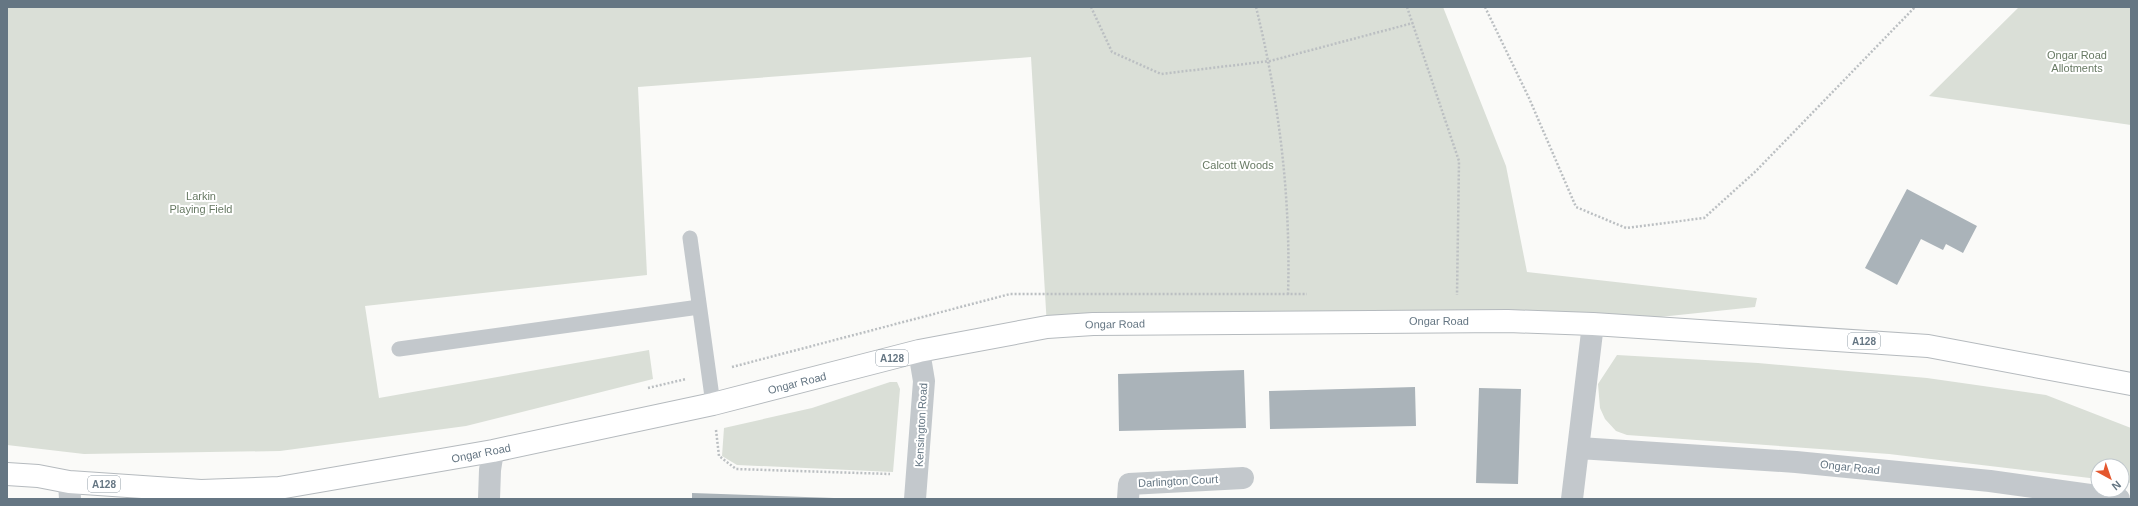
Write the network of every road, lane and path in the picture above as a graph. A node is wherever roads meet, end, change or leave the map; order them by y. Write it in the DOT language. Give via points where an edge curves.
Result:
graph roads {
  1 [pos="1091,7"];
  2 [pos="1256,7"];
  3 [pos="1407,7"];
  4 [pos="1485,7"];
  5 [pos="1915,7"];
  6 [pos="1413,23"];
  7 [pos="1270,61"];
  8 [pos="690,238"];
  9 [pos="699,307"];
  10 [pos="1458,321"];
  11 [pos="1287,323"];
  12 [pos="1593,324"];
  13 [pos="399,349"];
  14 [pos="920,351"];
  15 [pos="2131,384"];
  16 [pos="713,404"];
  17 [pos="1579,448"];
  18 [pos="493,451"];
  19 [pos="7,474"];
  20 [pos="918,476"];
  21 [pos="1243,478"];
  22 [pos="70,491"];
  23 [pos="280,494"];
  24 [pos="201,495"];
  25 [pos="490,499"];
  26 [pos="915,499"];
  27 [pos="1128,499"];
  28 [pos="1572,499"];
  29 [pos="2119,499"];
  1 -- 7 [label="path" via="1112,52 1161,74"];
  2 -- 7 [label="path"];
  3 -- 6 [label="path"];
  4 -- 5 [label="path" via="1529,98 1576,207 1626,228 1704,218 1756,171"];
  6 -- 7 [label="path"];
  6 -- 10 [label="path" via="1459,161"];
  7 -- 11 [label="path" via="1283,160 1288,238"];
  8 -- 9 [label="lane"];
  9 -- 13 [label="lane"];
  9 -- 16 [label="lane"];
  10 -- 11 [label="main road, Ongar Road / A128"];
  10 -- 12 [label="main road, Ongar Road / A128"];
  11 -- 14 [label="main road, Ongar Road / A128" via="1093,324 1047,327"];
  12 -- 15 [label="main road, Ongar Road / A128" via="1928,346"];
  12 -- 17 [label="street"];
  14 -- 16 [label="main road, Ongar Road / A128"];
  14 -- 20 [label="street, Kensington Road" via="924,381"];
  16 -- 18 [label="main road, Ongar Road / A128"];
  16 -- 20 [label="path" via="719,456 736,469"];
  17 -- 28 [label="street"];
  17 -- 29 [label="street, Ongar Road" via="1796,462 1990,481"];
  18 -- 23 [label="main road, Ongar Road / A128"];
  18 -- 25 [label="street"];
  19 -- 22 [label="main road, Ongar Road / A128" via="38,476"];
  20 -- 26 [label="street, Kensington Road"];
  21 -- 27 [label="street, Darlington Court" via="1129,484"];
  22 -- 24 [label="main road, Ongar Road / A128"];
  23 -- 24 [label="main road, Ongar Road / A128"];
}
